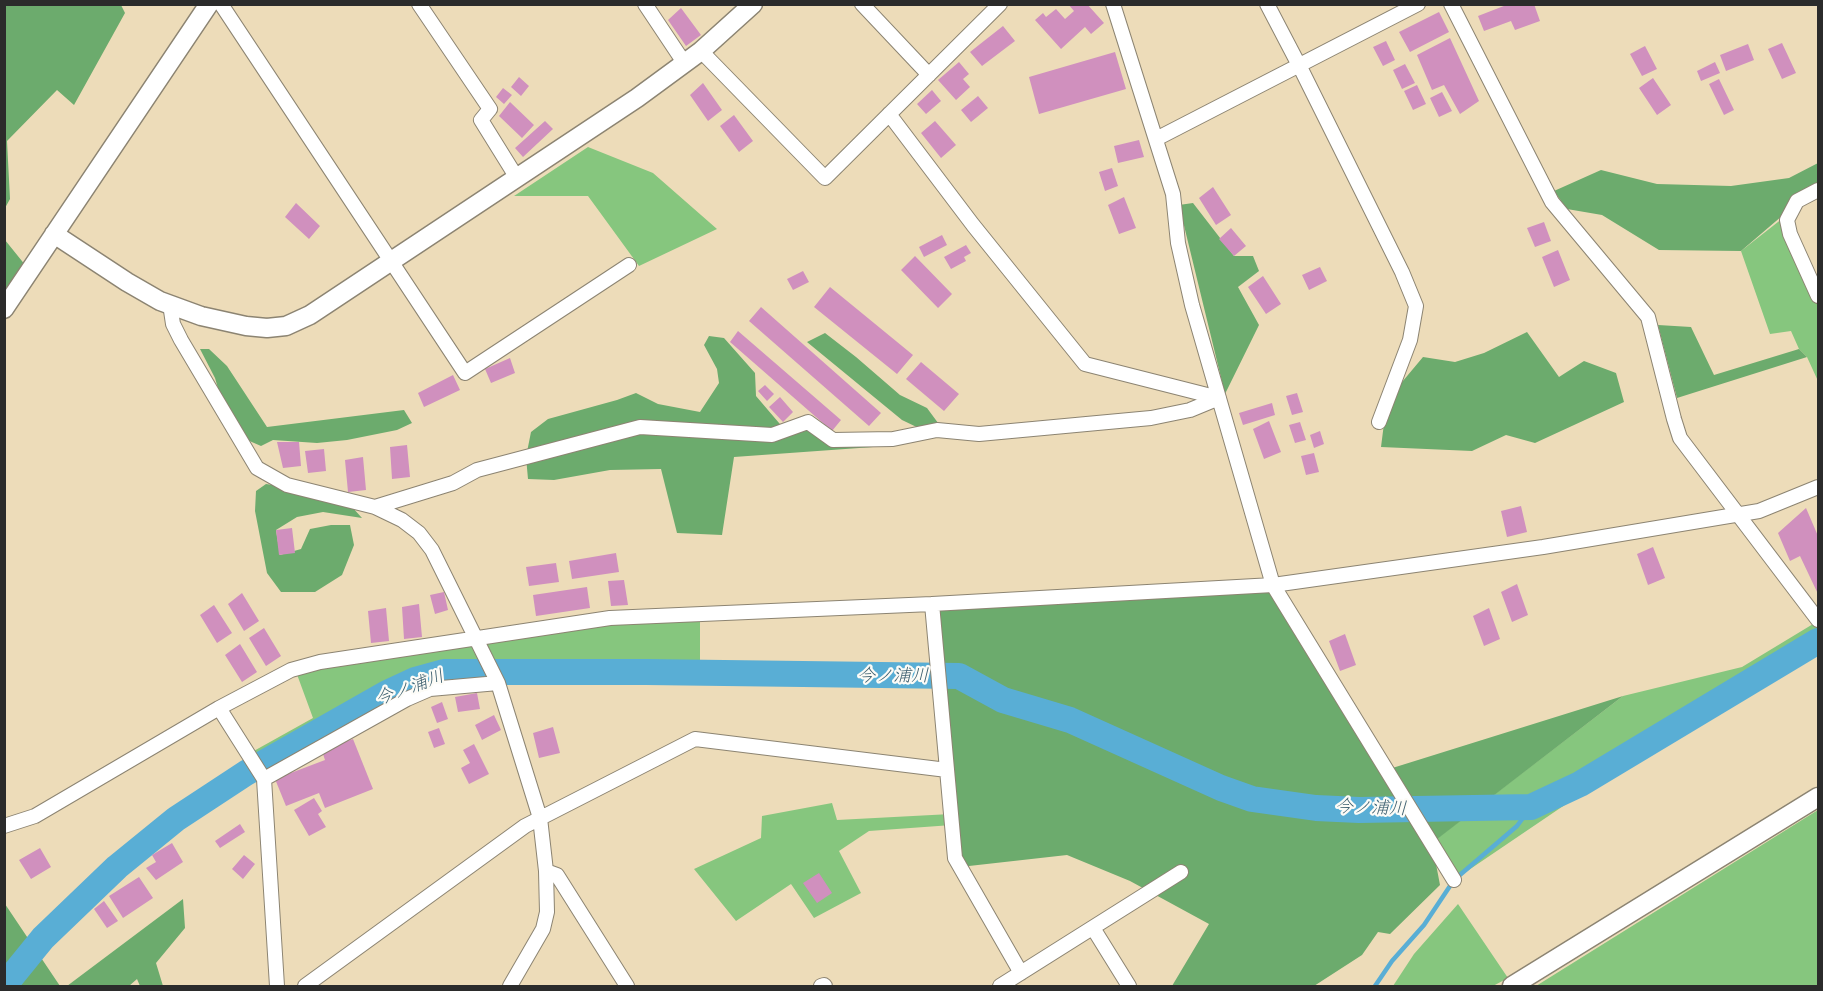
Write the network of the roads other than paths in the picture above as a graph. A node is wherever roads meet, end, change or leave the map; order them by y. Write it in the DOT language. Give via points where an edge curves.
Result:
graph roads {
  1 [pos="210,4"];
  2 [pos="221,4"];
  3 [pos="419,4"];
  4 [pos="645,4"];
  5 [pos="753,4"];
  6 [pos="862,4"];
  7 [pos="1000,4"];
  8 [pos="1113,4"];
  9 [pos="1267,4"];
  10 [pos="1418,4"];
  11 [pos="1451,4"];
  12 [pos="701,51"];
  13 [pos="684,64"];
  14 [pos="1300,66"];
  15 [pos="929,75"];
  16 [pos="889,114"];
  17 [pos="1156,139"];
  18 [pos="517,178"];
  19 [pos="1818,190"];
  20 [pos="54,234"];
  21 [pos="392,261"];
  22 [pos="629,265"];
  23 [pos="1818,296"];
  24 [pos="170,304"];
  25 [pos="4,309"];
  26 [pos="1219,398"];
  27 [pos="1379,422"];
  28 [pos="1818,487"];
  29 [pos="375,507"];
  30 [pos="1738,515"];
  31 [pos="1273,585"];
  32 [pos="932,604"];
  33 [pos="1818,620"];
  34 [pos="475,639"];
  35 [pos="498,682"];
  36 [pos="219,708"];
  37 [pos="947,770"];
  38 [pos="264,779"];
  39 [pos="1818,797"];
  40 [pos="540,818"];
  41 [pos="4,826"];
  42 [pos="546,871"];
  43 [pos="1181,872"];
  44 [pos="1454,880"];
  45 [pos="1093,928"];
  46 [pos="1021,973"];
  47 [pos="1519,985"];
  48 [pos="277,987"];
  49 [pos="305,987"];
  50 [pos="510,987"];
  51 [pos="627,987"];
  52 [pos="1000,987"];
  53 [pos="1129,987"];
  1 -- 20 [label="street"];
  2 -- 21 [label="street"];
  3 -- 18 [label="street" via="490,109 481,120"];
  4 -- 13 [label="street"];
  5 -- 12 [label="street"];
  6 -- 15 [label="street"];
  7 -- 15 [label="street"];
  8 -- 17 [label="street"];
  9 -- 14 [label="street"];
  10 -- 14 [label="street"];
  11 -- 30 [label="street" via="1552,202 1648,317 1680,438"];
  12 -- 13 [label="street"];
  12 -- 16 [label="street" via="825,178"];
  13 -- 18 [label="street"];
  14 -- 17 [label="street"];
  14 -- 27 [label="street" via="1416,306 1410,340"];
  15 -- 16 [label="street"];
  16 -- 26 [label="street" via="1085,364"];
  17 -- 26 [label="street" via="1173,194 1178,243 1192,305"];
  18 -- 21 [label="street"];
  19 -- 23 [label="street" via="1797,201 1787,220"];
  20 -- 24 [label="street" via="127,282"];
  20 -- 25 [label="street"];
  21 -- 22 [label="street" via="465,373"];
  21 -- 24 [label="street" via="304,319 286,326 246,326"];
  24 -- 29 [label="street" via="181,340 257,468 287,485"];
  26 -- 29 [label="street" via="1190,410 1150,418 979,434 937,430 893,439 833,440 808,422 772,435 640,427 477,470 453,483"];
  26 -- 31 [label="street"];
  28 -- 30 [label="street" via="1760,511"];
  29 -- 34 [label="street" via="410,526 432,550"];
  30 -- 31 [label="street"];
  30 -- 33 [label="street"];
  31 -- 32 [label="street"];
  31 -- 44 [label="street"];
  32 -- 34 [label="street" via="610,618"];
  32 -- 37 [label="street"];
  34 -- 35 [label="street"];
  34 -- 36 [label="street" via="320,662 291,670"];
  35 -- 38 [label="street" via="430,689"];
  35 -- 40 [label="street"];
  36 -- 38 [label="street"];
  36 -- 41 [label="street" via="35,816"];
  37 -- 40 [label="street" via="695,740"];
  37 -- 46 [label="street" via="955,858"];
  38 -- 48 [label="street"];
  39 -- 47 [label="street"];
  40 -- 42 [label="street"];
  40 -- 49 [label="street"];
  42 -- 50 [label="street" via="547,912 543,929"];
  42 -- 51 [label="street" via="557,875"];
  43 -- 45 [label="street"];
  45 -- 46 [label="street"];
  45 -- 53 [label="street"];
  46 -- 52 [label="street"];
}
